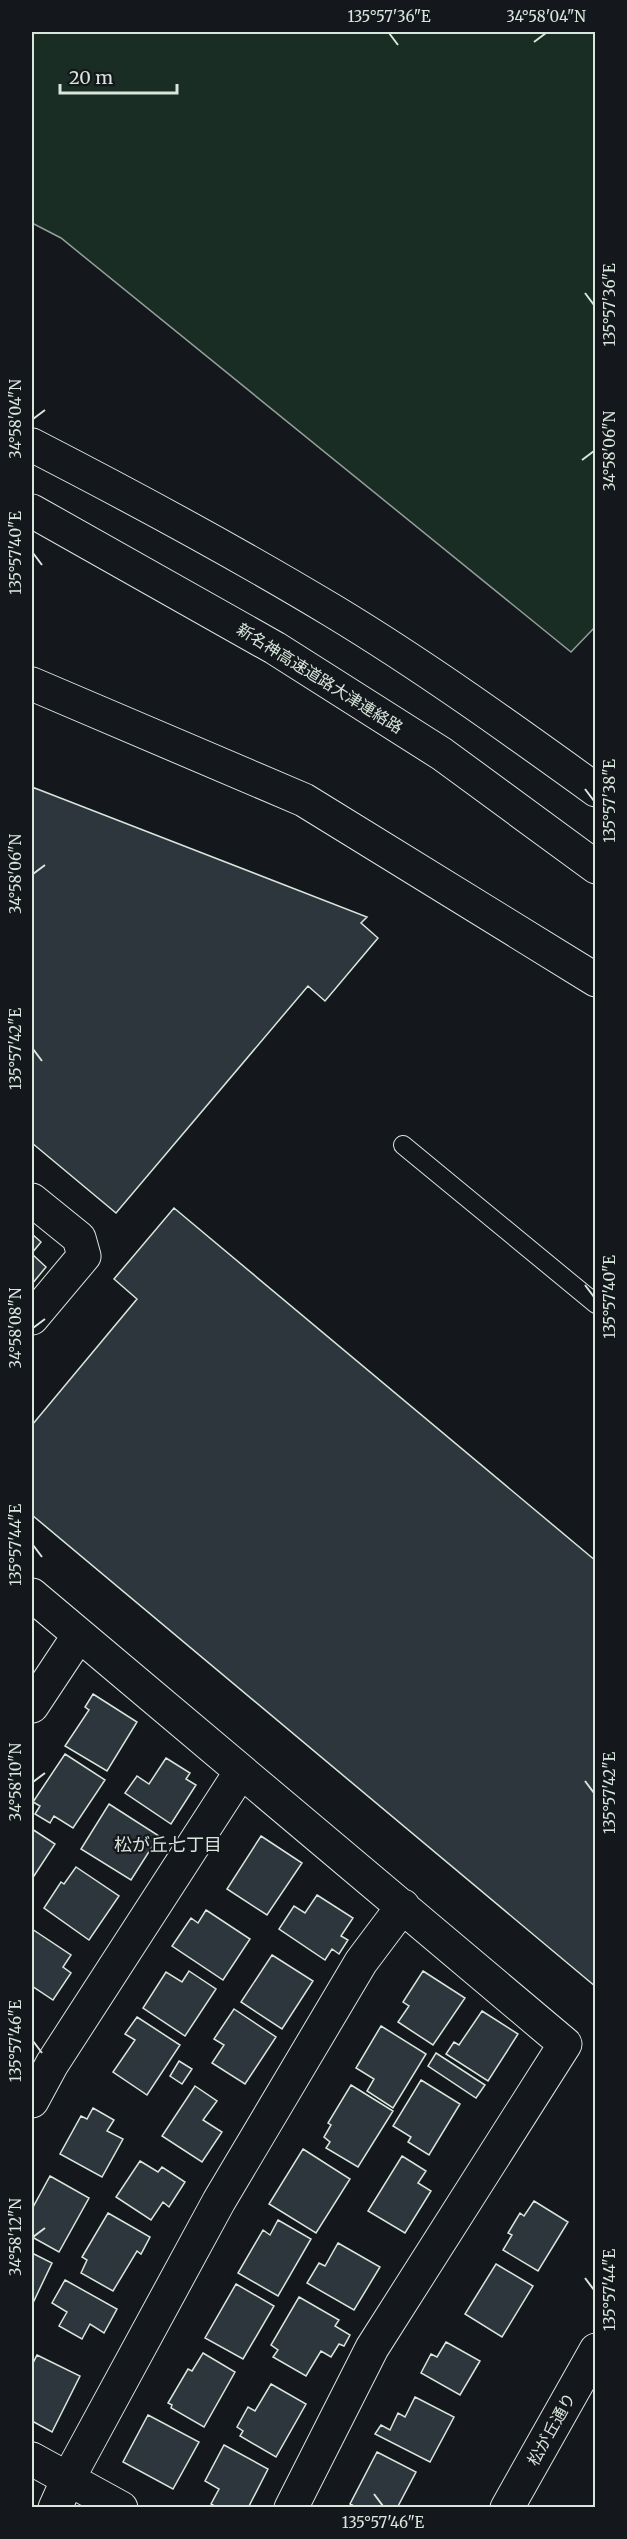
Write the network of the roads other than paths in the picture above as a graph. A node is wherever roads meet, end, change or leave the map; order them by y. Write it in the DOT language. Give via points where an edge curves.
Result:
graph roads {
  1 [pos="32,445"];
  2 [pos="32,511"];
  3 [pos="32,684"];
  4 [pos="596,790"];
  5 [pos="596,867"];
  6 [pos="596,980"];
  7 [pos="403,1145"];
  8 [pos="32,1200"];
  9 [pos="596,1304"];
  10 [pos="32,1318"];
  11 [pos="32,1595"];
  12 [pos="79,1635"];
  13 [pos="32,1706"];
  14 [pos="240,1773"];
  15 [pos="403,1906"];
  16 [pos="32,2101"];
  17 [pos="596,2350"];
  18 [pos="32,2459"];
  19 [pos="61,2493"];
  20 [pos="121,2508"];
  21 [pos="291,2508"];
  22 [pos="507,2508"];
  1 -- 4 [label="main road" via="334,612"];
  2 -- 5 [label="main road, 新名神高速道路大津連絡路" via="275,648 442,754"];
  3 -- 6 [label="main road" via="304,800"];
  7 -- 9 [label="lane"];
  8 -- 10 [label="main road" via="79,1238 84,1256"];
  11 -- 12 [label="main road"];
  12 -- 13 [label="main road"];
  12 -- 14 [label="main road"];
  14 -- 15 [label="main road"];
  14 -- 16 [label="main road"];
  15 -- 19 [label="main road" via="361,1962 219,2201"];
  15 -- 21 [label="main road" via="565,2044 372,2348"];
  17 -- 22 [label="main road, 松が丘通り"];
  18 -- 19 [label="main road"];
  19 -- 20 [label="main road"];
}
